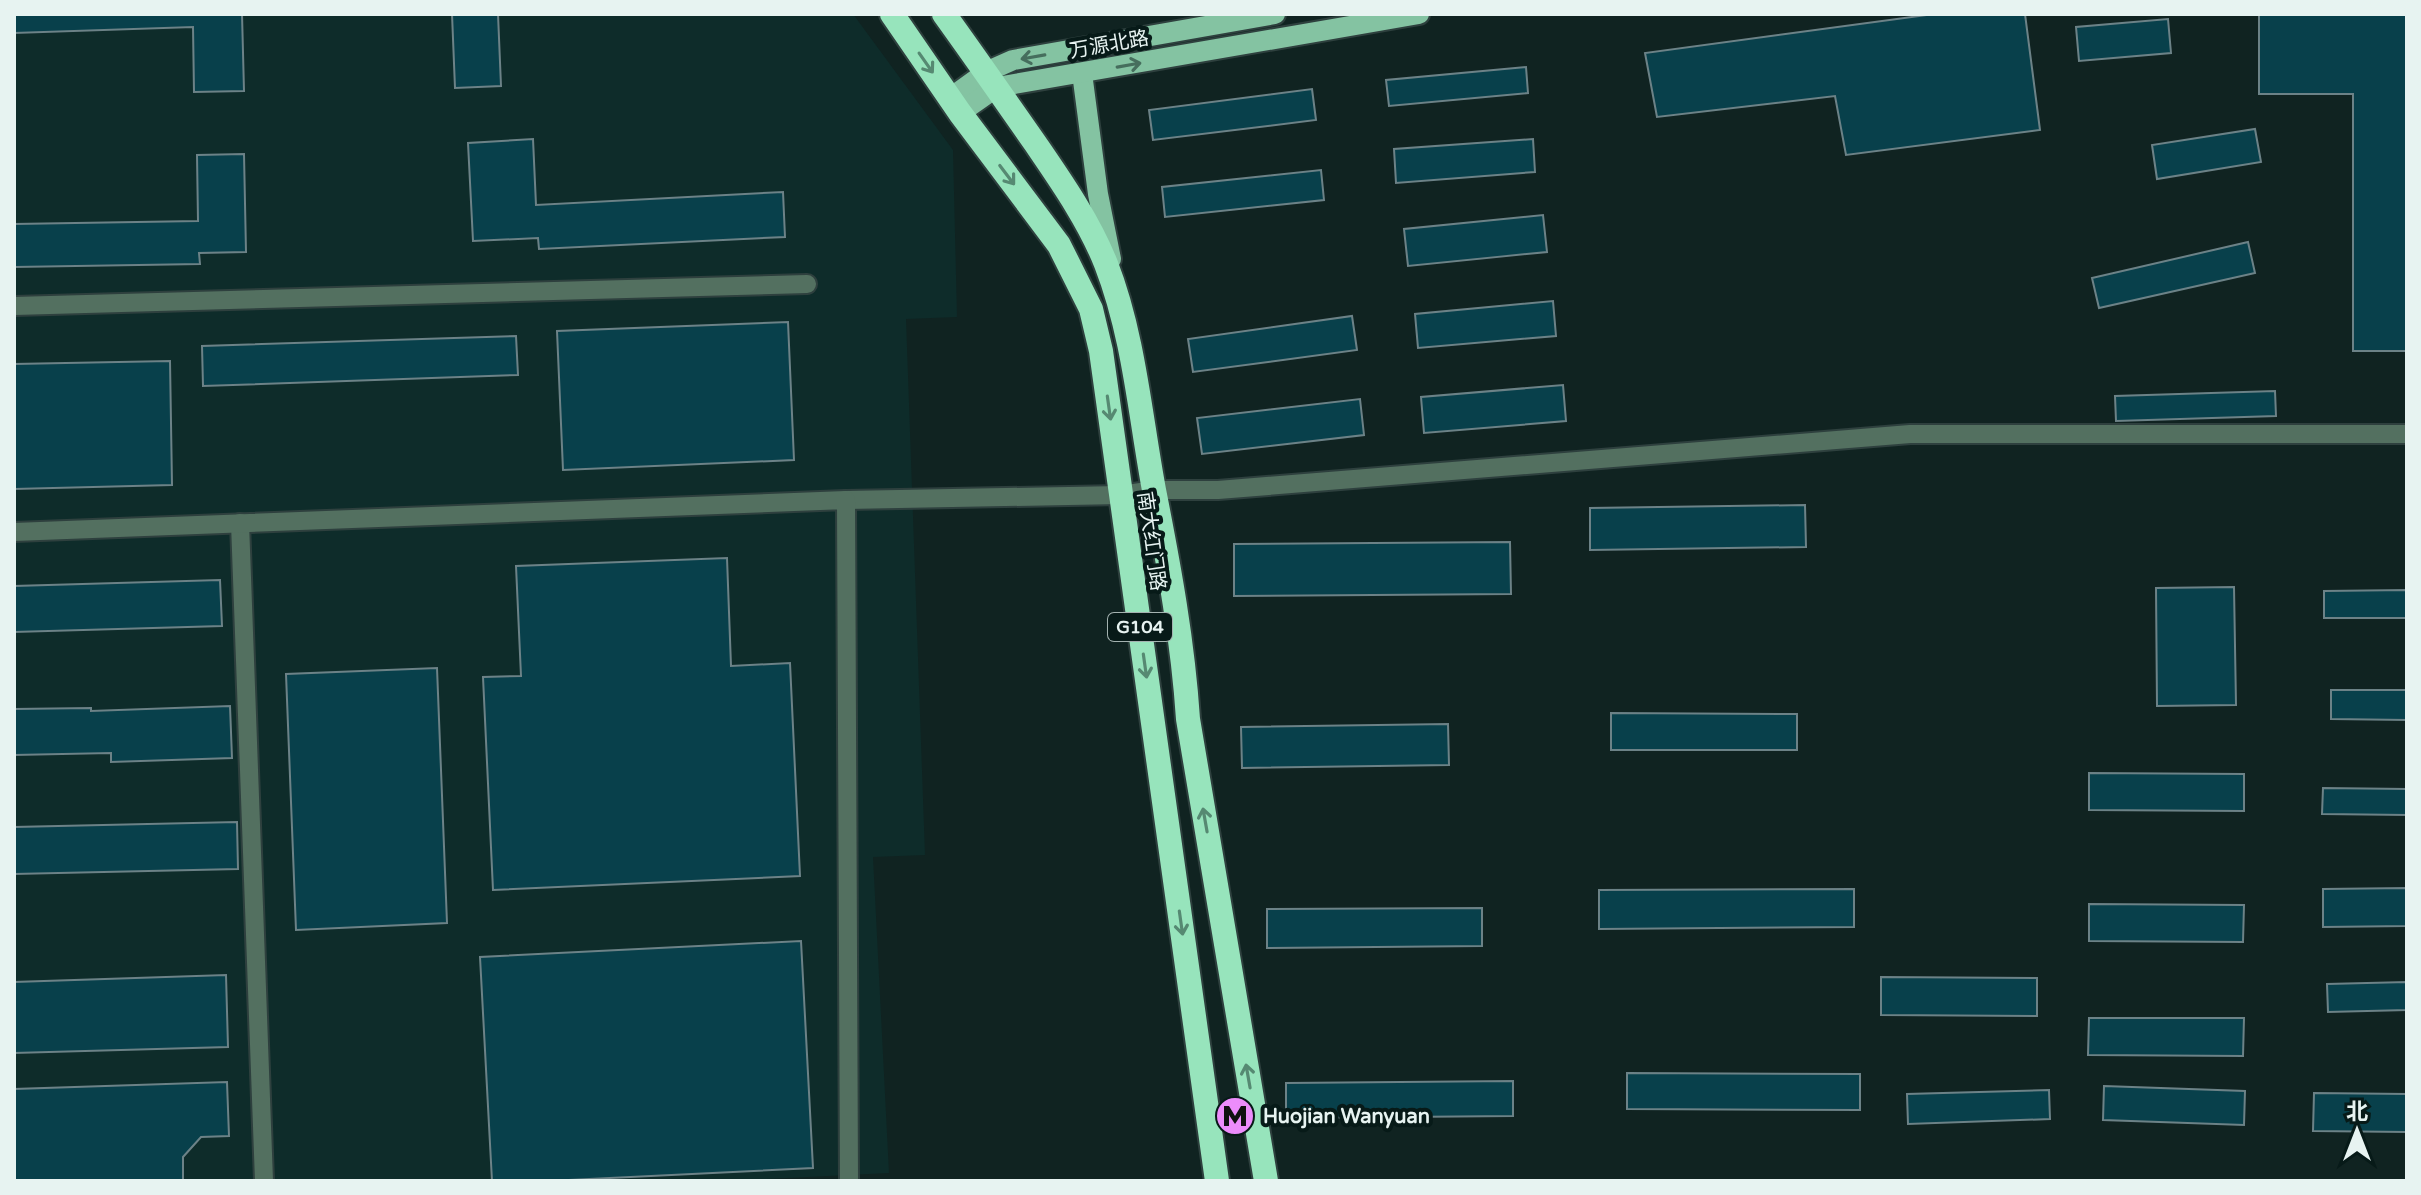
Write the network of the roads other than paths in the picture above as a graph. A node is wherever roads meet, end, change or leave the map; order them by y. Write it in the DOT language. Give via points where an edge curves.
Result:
graph roads {
  1 [pos="892,14"];
  2 [pos="944,14"];
  3 [pos="1275,14"];
  4 [pos="1419,14"];
  5 [pos="1082,73"];
  6 [pos="991,80"];
  7 [pos="955,105"];
  8 [pos="807,284"];
  9 [pos="14,306"];
  10 [pos="1122,314"];
  11 [pos="2407,434"];
  12 [pos="1154,490"];
  13 [pos="1121,495"];
  14 [pos="846,500"];
  15 [pos="240,523"];
  16 [pos="14,532"];
  17 [pos="264,1181"];
  18 [pos="849,1181"];
  19 [pos="1217,1181"];
  20 [pos="1266,1181"];
  1 -- 7 [label="highway, 南大红门路 / G104, one-way"];
  2 -- 6 [label="highway, 南大红门路 / G104"];
  3 -- 6 [label="main road, 万源北路, one-way" via="1013,60"];
  5 -- 4 [label="main road, 万源北路, one-way"];
  5 -- 6 [label="main road, 万源北路"];
  5 -- 10 [label="main road" via="1098,194"];
  6 -- 7 [label="main road"];
  6 -- 10 [label="highway, 南大红门路 / G104" via="1065,186 1107,265"];
  7 -- 13 [label="highway, 南大红门路 / G104, one-way" via="1059,245 1091,309"];
  8 -- 9 [label="street"];
  10 -- 12 [label="highway, 南大红门路 / G104"];
  11 -- 12 [label="street" via="1910,434 1218,490"];
  12 -- 13 [label="street"];
  20 -- 12 [label="highway, 南大红门路 / G104, one-way"];
  13 -- 14 [label="street"];
  13 -- 19 [label="highway, 南大红门路 / G104, one-way"];
  14 -- 15 [label="street"];
  14 -- 18 [label="street"];
  15 -- 16 [label="street"];
  15 -- 17 [label="street"];
}
